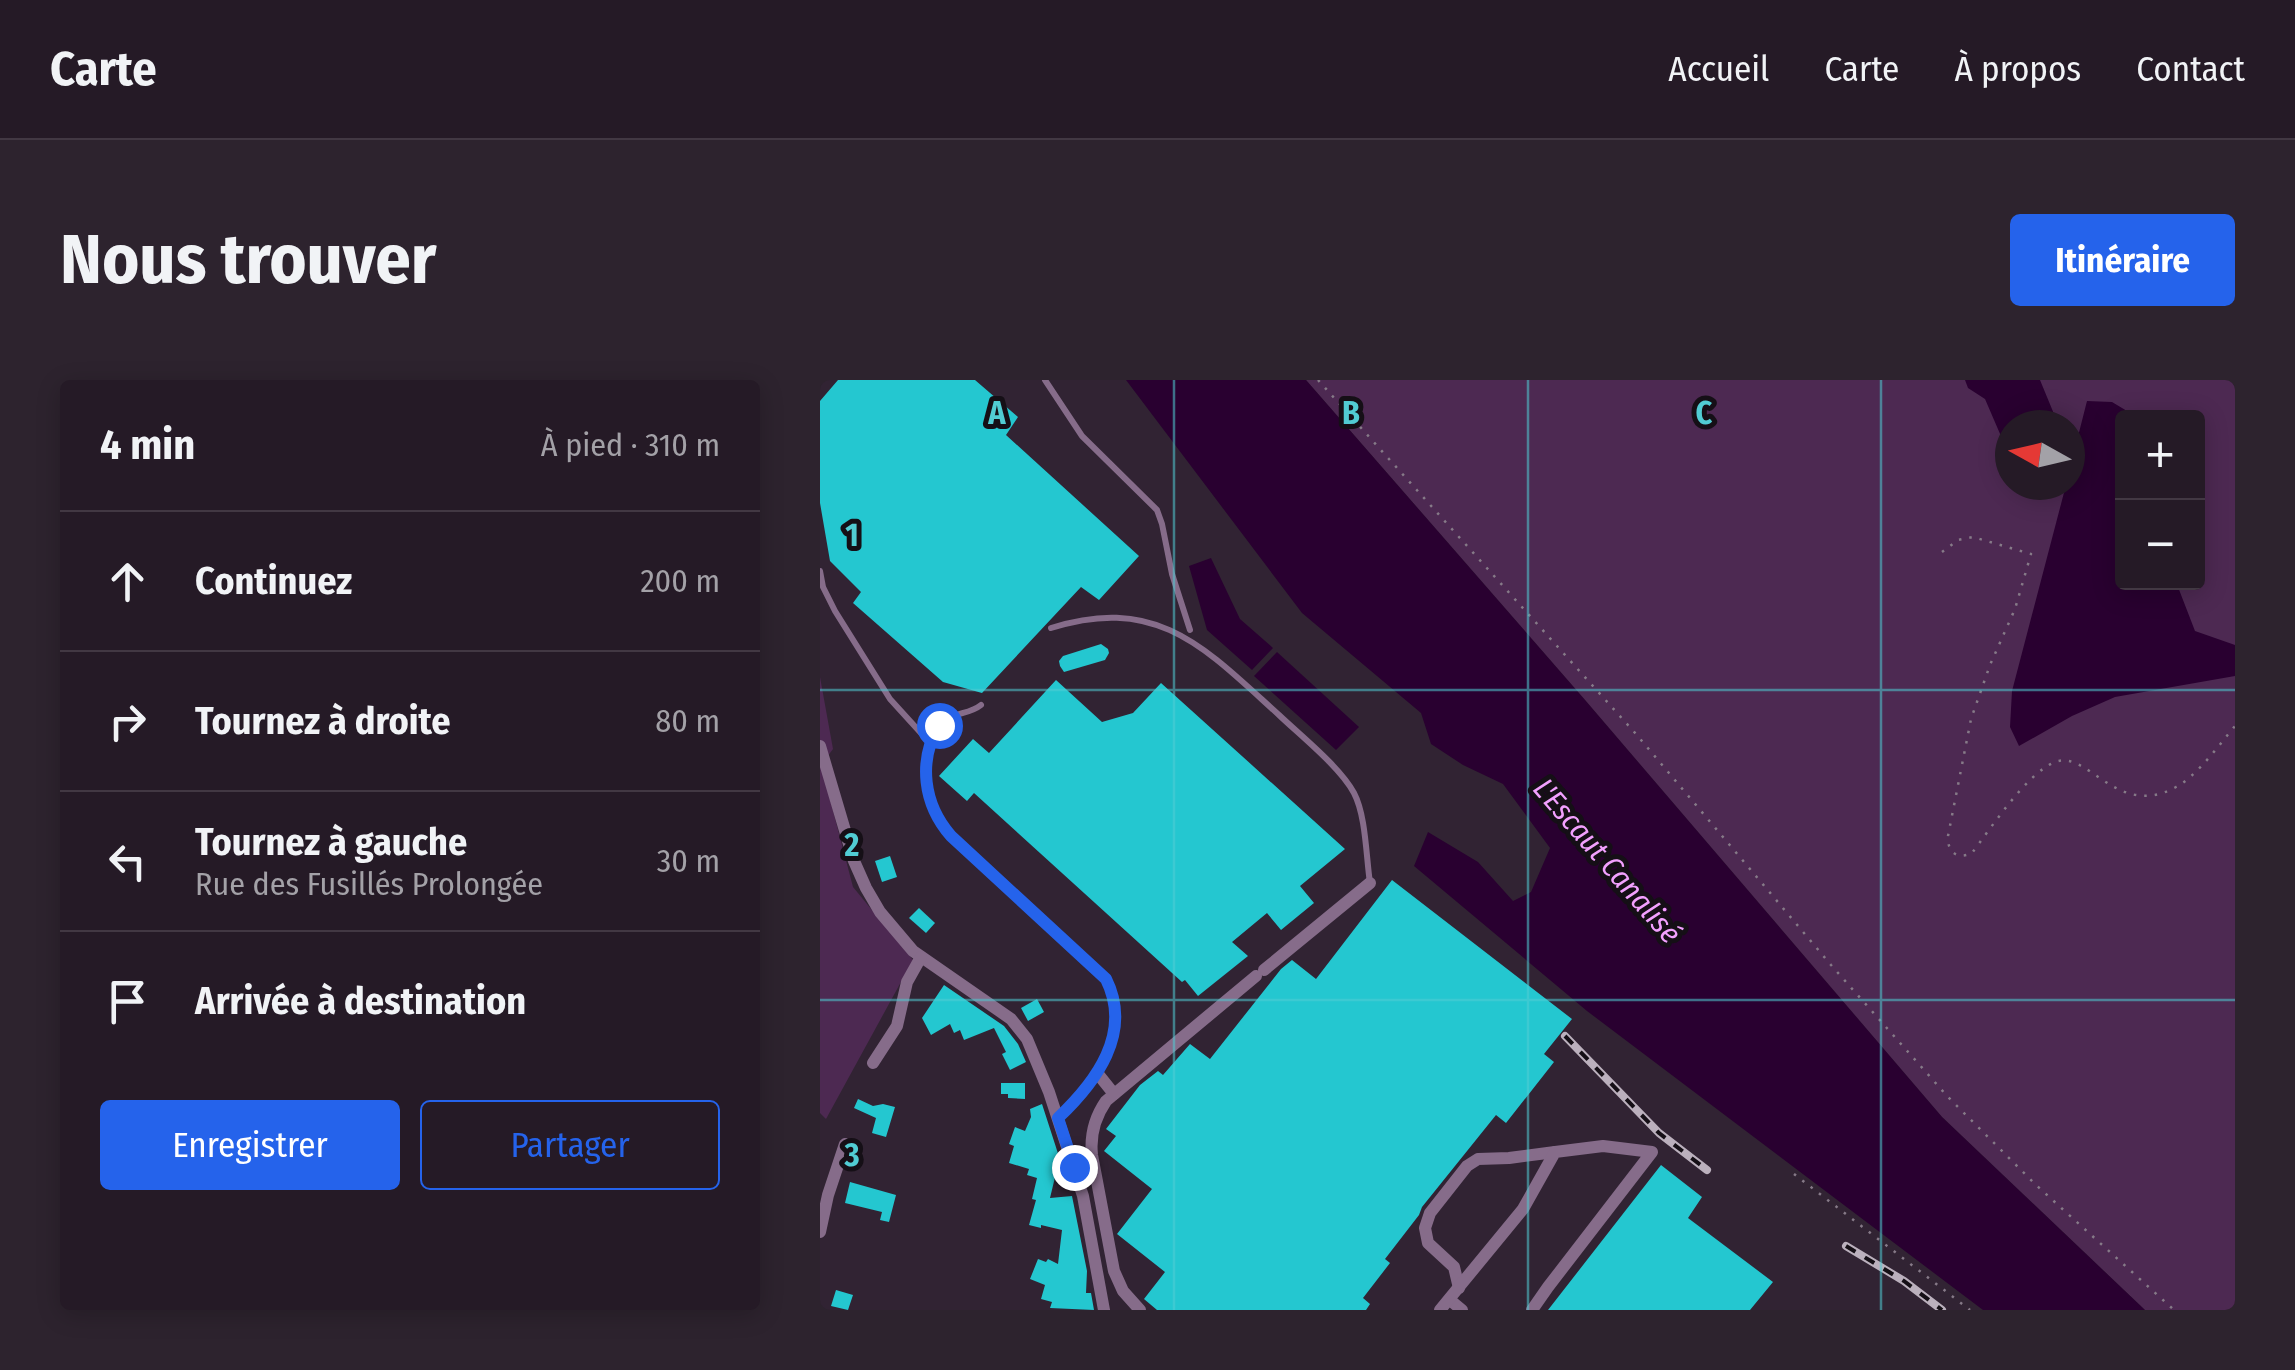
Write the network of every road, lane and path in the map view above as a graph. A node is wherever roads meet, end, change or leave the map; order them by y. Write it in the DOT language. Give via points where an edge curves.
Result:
graph roads {
  1 [pos="1045,380"];
  2 [pos="1318,380"];
  3 [pos="1942,552"];
  4 [pos="820,572"];
  5 [pos="1051,628"];
  6 [pos="1190,630"];
  7 [pos="981,705"];
  8 [pos="2235,726"];
  9 [pos="930,743"];
  10 [pos="820,746"];
  11 [pos="1370,883"];
  12 [pos="920,957"];
  13 [pos="873,1063"];
  14 [pos="1098,1074"];
  15 [pos="1114,1094"];
  16 [pos="1058,1118"];
  17 [pos="845,1144"];
  18 [pos="1554,1152"];
  19 [pos="1794,1174"];
  20 [pos="826,1176"];
  21 [pos="820,1232"];
  22 [pos="1450,1299"];
  23 [pos="1104,1310"];
  24 [pos="1140,1310"];
  25 [pos="1462,1310"];
  26 [pos="1532,1310"];
  27 [pos="1970,1310"];
  28 [pos="2174,1310"];
  1 -- 6 [label="lane" via="1082,436 1157,510"];
  2 -- 28 [label="path" via="1948,1096"];
  3 -- 8 [label="path" via="1973,537 2031,554 1966,737 1948,836 1954,854 1972,852 2029,782 2055,762 2076,764 2127,794 2157,794 2185,782"];
  4 -- 9 [label="lane" via="832,605 890,699"];
  5 -- 11 [label="lane" via="1094,618 1141,620 1184,636 1218,660 1350,786 1360,808"];
  7 -- 9 [label="lane" via="942,722"];
  9 -- 14 [label="lane" via="926,784 946,831 1108,984 1115,1031"];
  10 -- 12 [label="street" via="862,880"];
  11 -- 15 [label="street"];
  12 -- 13 [label="street" via="897,1026"];
  12 -- 16 [label="street" via="1018,1025"];
  14 -- 15 [label="street"];
  14 -- 16 [label="lane"];
  15 -- 24 [label="street" via="1096,1120 1092,1155 1114,1271"];
  16 -- 23 [label="street" via="1085,1204"];
  17 -- 20 [label="street"];
  18 -- 22 [label="street" via="1523,1209"];
  18 -- 22 [label="street" via="1478,1159 1430,1213 1427,1240 1454,1267"];
  18 -- 26 [label="street" via="1603,1146 1652,1152"];
  19 -- 27 [label="path"];
  20 -- 21 [label="street"];
  22 -- 25 [label="street"];
}
